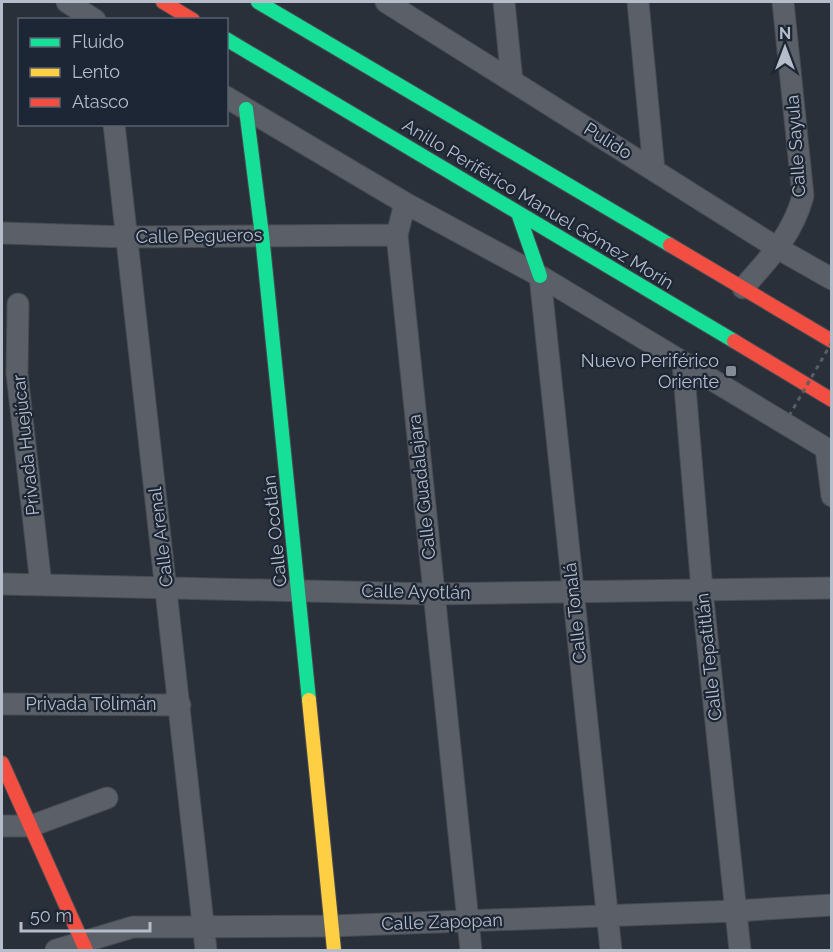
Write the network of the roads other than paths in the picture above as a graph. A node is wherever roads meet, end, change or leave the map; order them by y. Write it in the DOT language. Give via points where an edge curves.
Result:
graph roads {
  1 [pos="67,2"];
  2 [pos="163,2"];
  3 [pos="258,2"];
  4 [pos="386,2"];
  5 [pos="504,2"];
  6 [pos="638,2"];
  7 [pos="783,2"];
  8 [pos="92,18"];
  9 [pos="190,18"];
  10 [pos="228,40"];
  11 [pos="512,81"];
  12 [pos="228,99"];
  13 [pos="246,109"];
  14 [pos="114,126"];
  15 [pos="654,170"];
  16 [pos="405,203"];
  17 [pos="518,213"];
  18 [pos="2,233"];
  19 [pos="262,235"];
  20 [pos="397,235"];
  21 [pos="126,237"];
  22 [pos="779,249"];
  23 [pos="540,276"];
  24 [pos="831,279"];
  25 [pos="743,288"];
  26 [pos="18,304"];
  27 [pos="831,342"];
  28 [pos="683,363"];
  29 [pos="9,374"];
  30 [pos="831,400"];
  31 [pos="829,451"];
  32 [pos="831,496"];
  33 [pos="2,584"];
  34 [pos="41,585"];
  35 [pos="167,588"];
  36 [pos="831,588"];
  37 [pos="299,590"];
  38 [pos="702,590"];
  39 [pos="572,591"];
  40 [pos="433,594"];
  41 [pos="2,704"];
  42 [pos="180,705"];
  43 [pos="2,763"];
  44 [pos="107,798"];
  45 [pos="2,826"];
  46 [pos="31,826"];
  47 [pos="831,905"];
  48 [pos="735,911"];
  49 [pos="607,915"];
  50 [pos="467,921"];
  51 [pos="331,926"];
  52 [pos="203,927"];
  53 [pos="85,946"];
  54 [pos="56,951"];
  55 [pos="206,951"];
  56 [pos="334,951"];
  57 [pos="471,951"];
  58 [pos="611,951"];
  59 [pos="740,951"];
  1 -- 8 [label="street"];
  2 -- 9 [label="main road"];
  3 -- 25 [label="main road, Anillo Periférico Manuel Gómez Morín"];
  4 -- 11 [label="street, Pulido"];
  5 -- 11 [label="street"];
  6 -- 15 [label="street"];
  7 -- 22 [label="street, Calle Sayula" via="803,196 797,217"];
  10 -- 17 [label="main road, Anillo Periférico Manuel Gómez Morín"];
  11 -- 15 [label="street, Pulido"];
  12 -- 13 [label="street"];
  13 -- 16 [label="street"];
  13 -- 19 [label="main road, Calle Ocotlán"];
  14 -- 21 [label="street, Calle Arenal"];
  15 -- 22 [label="street, Pulido"];
  16 -- 20 [label="street, Calle Guadalajara"];
  16 -- 23 [label="street"];
  17 -- 23 [label="main road"];
  17 -- 30 [label="main road, Anillo Periférico Manuel Gómez Morín"];
  18 -- 21 [label="street, Calle Pegueros"];
  19 -- 20 [label="street, Calle Pegueros"];
  19 -- 21 [label="street, Calle Pegueros"];
  19 -- 37 [label="main road, Calle Ocotlán"];
  20 -- 40 [label="street, Calle Guadalajara"];
  21 -- 35 [label="street, Calle Arenal"];
  22 -- 24 [label="street, Pulido"];
  22 -- 25 [label="street, Calle Sayula"];
  23 -- 28 [label="street"];
  23 -- 39 [label="street, Calle Tonalá"];
  25 -- 27 [label="main road, Anillo Periférico Manuel Gómez Morín"];
  26 -- 29 [label="street, Privada Huejúcar"];
  28 -- 31 [label="street"];
  28 -- 38 [label="street, Calle Tepatitlán"];
  29 -- 34 [label="street, Privada Huejúcar"];
  31 -- 32 [label="street"];
  33 -- 34 [label="street, Calle Ayotlán"];
  34 -- 35 [label="street, Calle Ayotlán"];
  35 -- 37 [label="street, Calle Ayotlán"];
  35 -- 42 [label="street, Calle Arenal"];
  36 -- 38 [label="street, Calle Ayotlán"];
  37 -- 40 [label="street, Calle Ayotlán"];
  37 -- 51 [label="main road, Calle Ocotlán"];
  38 -- 39 [label="street, Calle Ayotlán"];
  38 -- 48 [label="street, Calle Tepatitlán"];
  39 -- 40 [label="street, Calle Ayotlán"];
  39 -- 49 [label="street, Calle Tonalá"];
  40 -- 50 [label="street, Calle Guadalajara"];
  41 -- 42 [label="street, Privada Tolimán"];
  42 -- 52 [label="street, Calle Arenal"];
  43 -- 46 [label="main road"];
  44 -- 46 [label="street"];
  45 -- 46 [label="street"];
  46 -- 53 [label="main road"];
  47 -- 48 [label="street, Calle Zapopan"];
  48 -- 49 [label="street, Calle Zapopan"];
  48 -- 59 [label="street, Calle Tepatitlán"];
  49 -- 50 [label="street, Calle Zapopan"];
  49 -- 58 [label="street, Calle Tonalá"];
  50 -- 51 [label="street, Calle Zapopan"];
  50 -- 57 [label="street, Calle Guadalajara"];
  51 -- 52 [label="street, Calle Zapopan"];
  51 -- 56 [label="main road, Calle Ocotlán"];
  52 -- 53 [label="street, Calle Zapopan" via="133,927"];
  52 -- 55 [label="street, Calle Arenal"];
  53 -- 54 [label="street, Calle Zapopan"];
}
